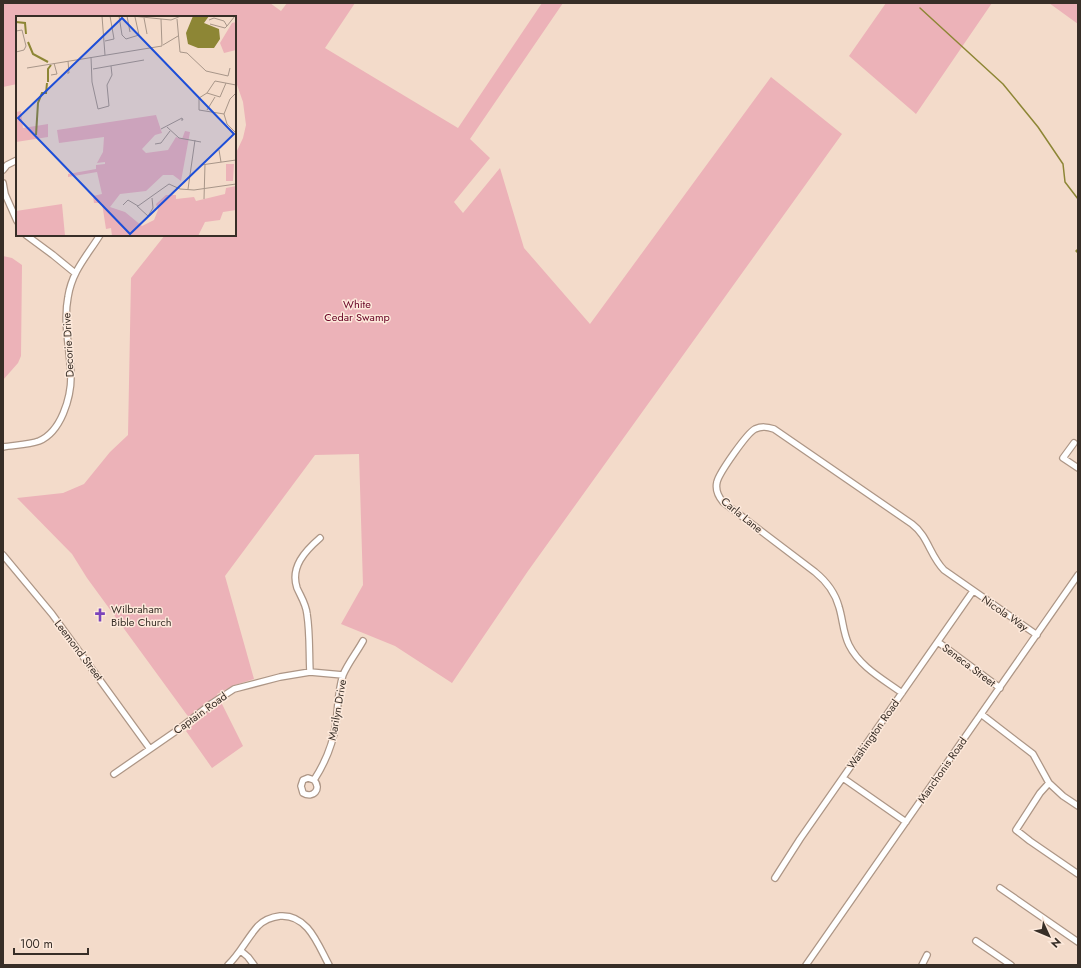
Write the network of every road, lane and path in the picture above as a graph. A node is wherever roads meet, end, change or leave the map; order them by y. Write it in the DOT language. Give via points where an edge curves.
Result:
graph roads {
  1 [pos="16,161"];
  2 [pos="3,170"];
  3 [pos="3,183"];
  4 [pos="16,218"];
  5 [pos="27,236"];
  6 [pos="99,236"];
  7 [pos="75,273"];
  8 [pos="1074,443"];
  9 [pos="3,447"];
  10 [pos="1078,468"];
  11 [pos="320,538"];
  12 [pos="3,555"];
  13 [pos="1078,575"];
  14 [pos="973,591"];
  15 [pos="1037,635"];
  16 [pos="363,641"];
  17 [pos="938,642"];
  18 [pos="310,672"];
  19 [pos="343,675"];
  20 [pos="1000,688"];
  21 [pos="902,693"];
  22 [pos="981,714"];
  23 [pos="150,749"];
  24 [pos="114,774"];
  25 [pos="843,778"];
  26 [pos="314,780"];
  27 [pos="1049,784"];
  28 [pos="1078,806"];
  29 [pos="906,822"];
  30 [pos="1078,874"];
  31 [pos="775,878"];
  32 [pos="1000,888"];
  33 [pos="976,941"];
  34 [pos="1078,942"];
  35 [pos="241,951"];
  36 [pos="927,954"];
  37 [pos="228,965"];
  38 [pos="254,965"];
  39 [pos="329,965"];
  40 [pos="806,965"];
  41 [pos="922,965"];
  42 [pos="1011,965"];
  1 -- 2 [label="street"];
  3 -- 4 [label="street"];
  5 -- 7 [label="street"];
  6 -- 7 [label="street, Decorie Drive"];
  7 -- 9 [label="street, Decorie Drive" via="66,308 70,383 62,416 52,432 41,440"];
  8 -- 10 [label="street" via="1063,458"];
  11 -- 18 [label="street" via="300,558 295,572 296,584 308,616"];
  12 -- 23 [label="street, Leemond Street" via="52,614"];
  13 -- 15 [label="street, Manchonis Road"];
  14 -- 15 [label="street, Nicola Way"];
  14 -- 17 [label="street, Washington Road"];
  14 -- 21 [label="street, Carla Lane" via="941,567 918,529 769,427 760,427 751,432 718,477 717,491 720,499 826,582 837,601 845,634 854,653 868,668"];
  15 -- 20 [label="street, Manchonis Road"];
  16 -- 19 [label="street, Marilyn Drive"];
  17 -- 20 [label="street, Seneca Street"];
  17 -- 21 [label="street, Washington Road"];
  18 -- 19 [label="street, Captain Road"];
  18 -- 23 [label="street, Captain Road" via="234,689"];
  19 -- 26 [label="street, Marilyn Drive" via="332,744"];
  20 -- 22 [label="street, Manchonis Road"];
  21 -- 25 [label="street, Washington Road"];
  22 -- 27 [label="street" via="1033,754"];
  22 -- 29 [label="street, Manchonis Road"];
  23 -- 24 [label="street, Captain Road"];
  25 -- 29 [label="street"];
  25 -- 31 [label="street, Washington Road"];
  27 -- 28 [label="street"];
  27 -- 30 [label="street" via="1040,793 1016,830"];
  29 -- 40 [label="street, Manchonis Road"];
  32 -- 34 [label="street"];
  33 -- 42 [label="street"];
  35 -- 37 [label="street"];
  35 -- 38 [label="street"];
  35 -- 39 [label="street" via="259,925 272,918 288,916 309,929"];
  36 -- 41 [label="street"];
}
